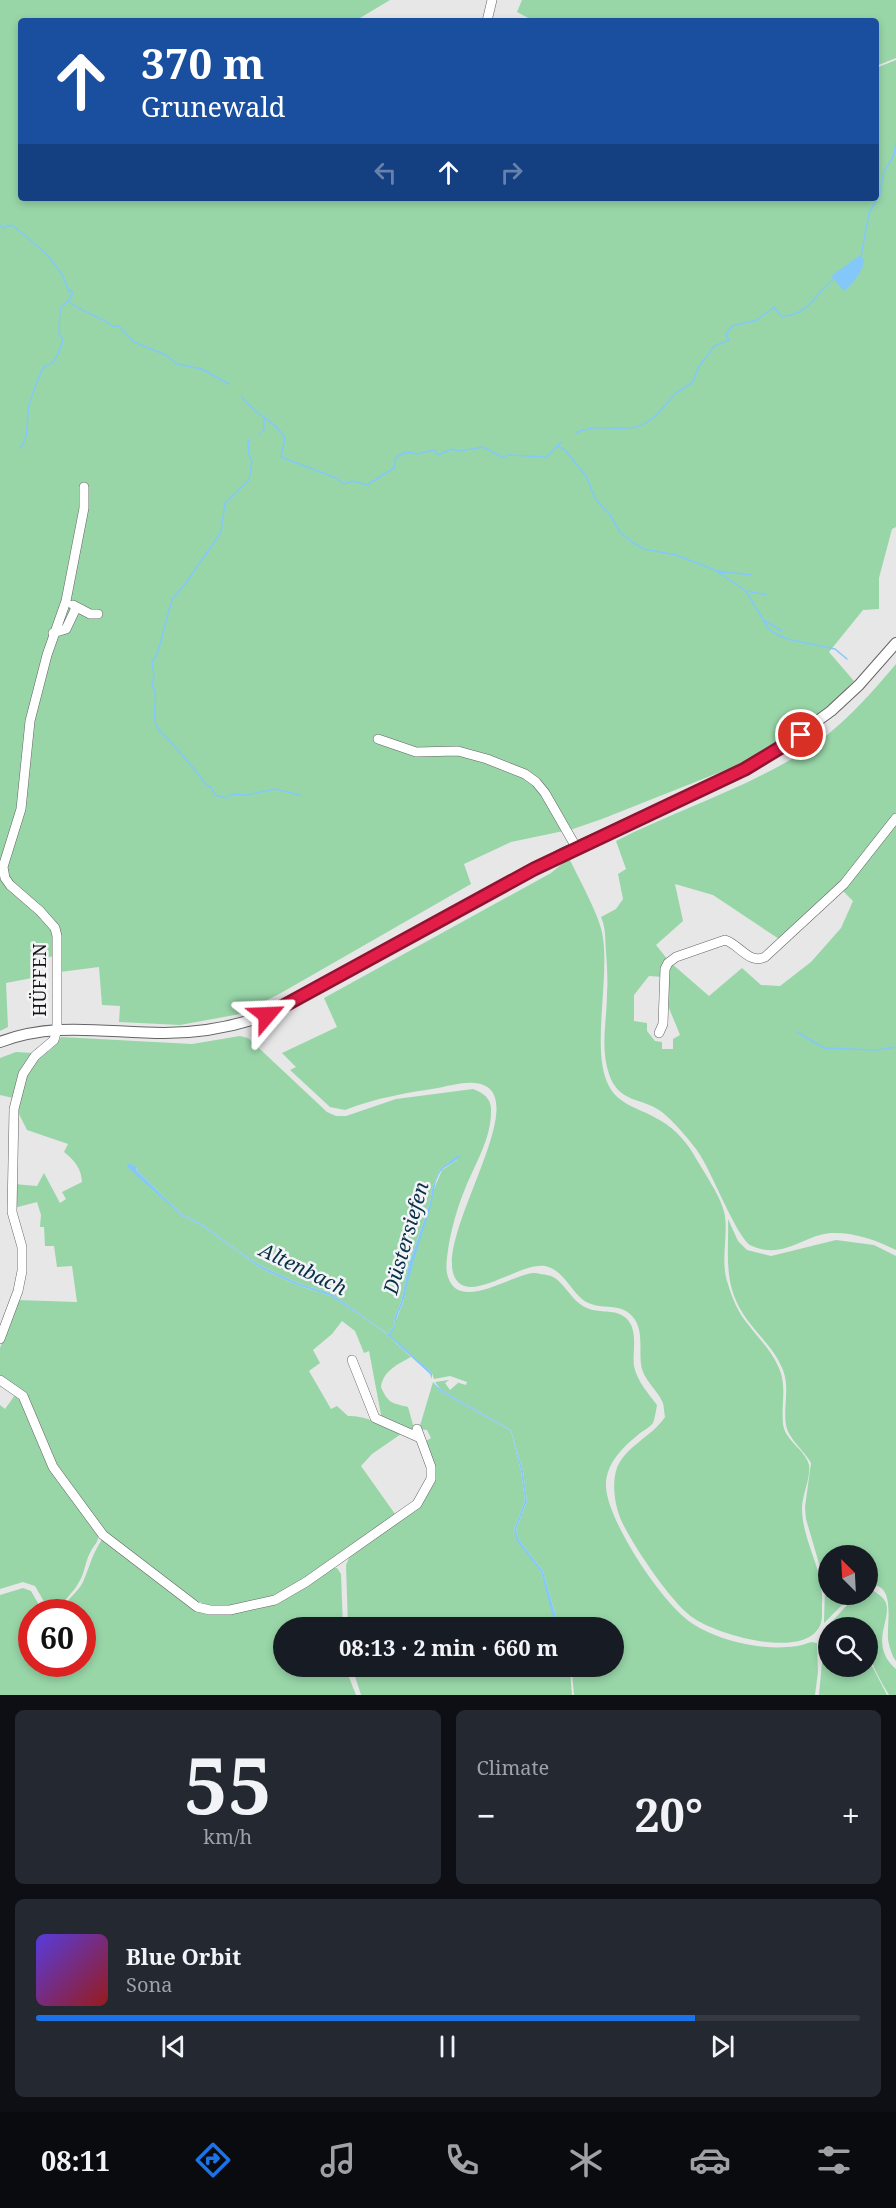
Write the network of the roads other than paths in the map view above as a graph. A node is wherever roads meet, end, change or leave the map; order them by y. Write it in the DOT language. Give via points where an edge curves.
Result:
graph roads {
  1 [pos="492,0"];
  2 [pos="488,18"];
  3 [pos="84,487"];
  4 [pos="66,601"];
  5 [pos="76,608"];
  6 [pos="98,614"];
  7 [pos="53,633"];
  8 [pos="896,643"];
  9 [pos="378,739"];
  10 [pos="896,818"];
  11 [pos="569,850"];
  12 [pos="57,1029"];
  13 [pos="659,1034"];
  14 [pos="0,1042"];
  15 [pos="0,1339"];
  16 [pos="352,1360"];
  17 [pos="0,1380"];
  1 -- 2 [label="street"];
  3 -- 4 [label="street, HÜFFEN" via="84,508"];
  4 -- 5 [label="street"];
  4 -- 7 [label="street, HÜFFEN"];
  5 -- 6 [label="street"];
  5 -- 7 [label="street" via="66,630"];
  7 -- 12 [label="street, HÜFFEN" via="30,722 21,809 3,867 10,885 55,928"];
  8 -- 11 [label="main road" via="859,686 801,735 745,769"];
  9 -- 11 [label="street" via="416,752 458,751 525,774 545,793"];
  10 -- 13 [label="street" via="844,884 765,957 751,958 725,940 671,960 665,969 663,1024"];
  11 -- 12 [label="main road" via="267,1015 241,1025 188,1033"];
  12 -- 14 [label="main road"];
  12 -- 15 [label="street" via="54,1040 36,1049 23,1074 14,1109 12,1212 22,1247 20,1280"];
  16 -- 17 [label="street" via="375,1418 419,1434 431,1467 426,1491 417,1504 306,1582 275,1600 230,1610 197,1607 102,1535 53,1467 23,1396"];
}
